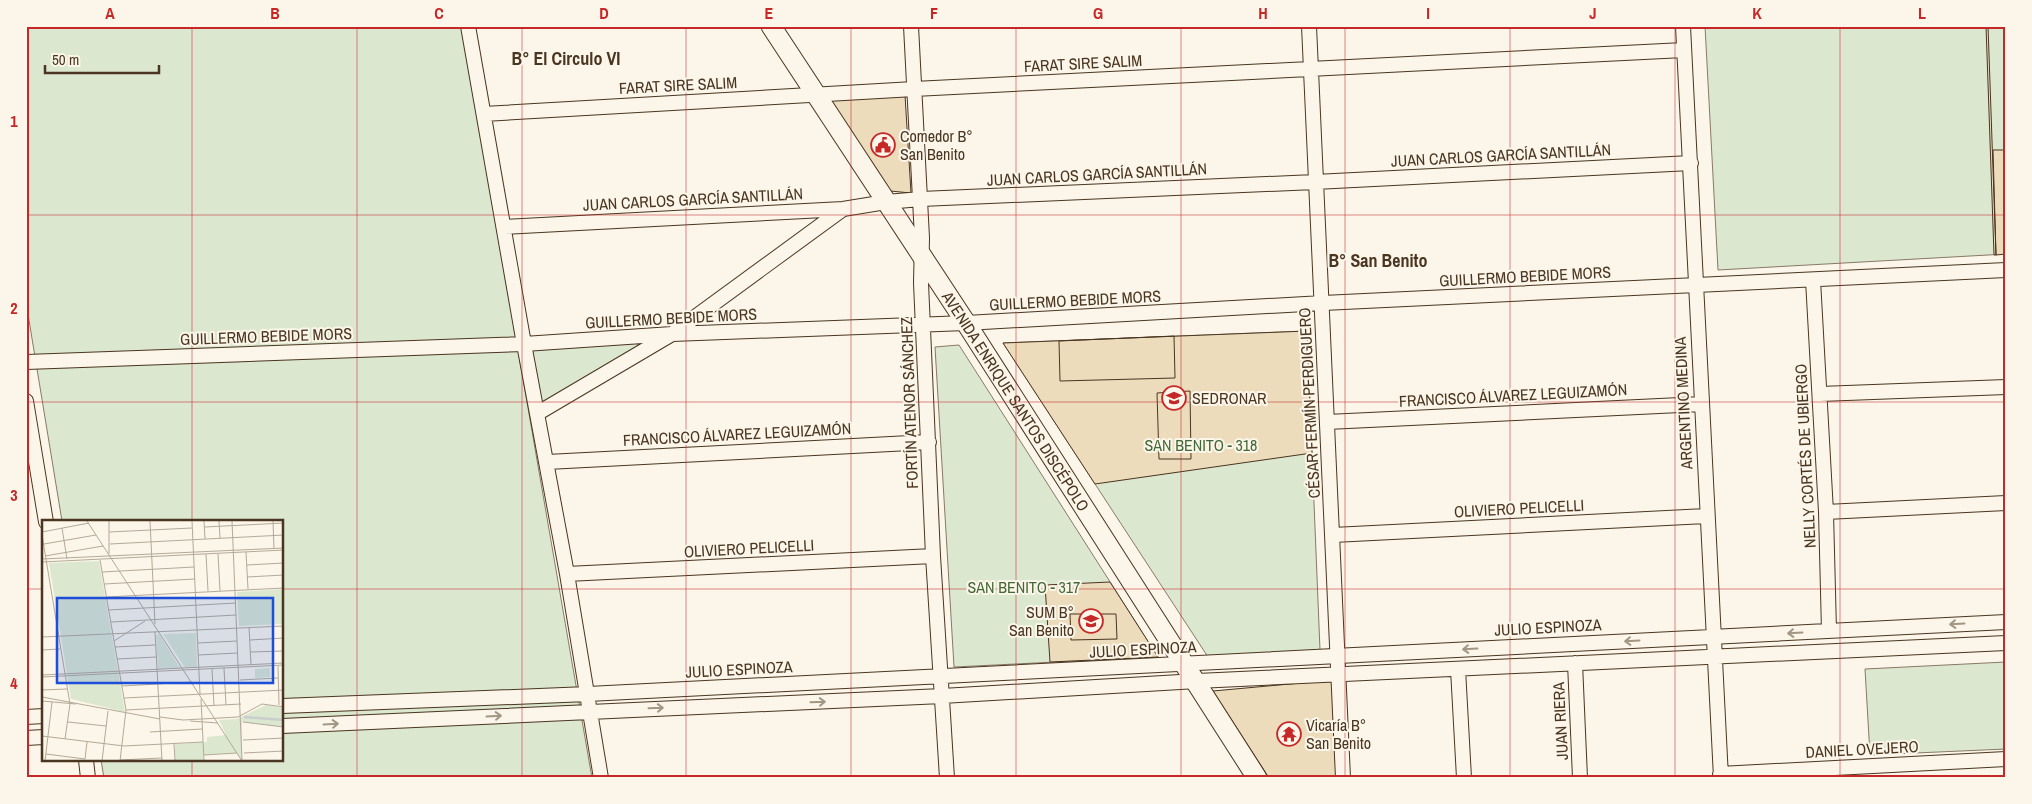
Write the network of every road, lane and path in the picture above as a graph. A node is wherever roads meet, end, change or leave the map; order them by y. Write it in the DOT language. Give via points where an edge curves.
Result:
graph roads {
  1 [pos="468,26"];
  2 [pos="771,26"];
  3 [pos="911,26"];
  4 [pos="1309,26"];
  5 [pos="1683,26"];
  6 [pos="1684,50"];
  7 [pos="1311,69"];
  8 [pos="914,89"];
  9 [pos="816,94"];
  10 [pos="484,114"];
  11 [pos="1691,162"];
  12 [pos="1316,182"];
  13 [pos="921,200"];
  14 [pos="886,202"];
  15 [pos="843,209"];
  16 [pos="505,227"];
  17 [pos="922,256"];
  18 [pos="2006,270"];
  19 [pos="1813,280"];
  20 [pos="1695,285"];
  21 [pos="1323,303"];
  22 [pos="966,324"];
  23 [pos="924,325"];
  24 [pos="672,334"];
  25 [pos="524,344"];
  26 [pos="26,362"];
  27 [pos="2006,387"];
  28 [pos="1820,394"];
  29 [pos="26,402"];
  30 [pos="1701,404"];
  31 [pos="538,413"];
  32 [pos="1327,422"];
  33 [pos="929,442"];
  34 [pos="547,462"];
  35 [pos="33,482"];
  36 [pos="2006,503"];
  37 [pos="1826,512"];
  38 [pos="1706,516"];
  39 [pos="45,520"];
  40 [pos="1333,535"];
  41 [pos="933,556"];
  42 [pos="567,574"];
  43 [pos="2006,622"];
  44 [pos="1828,631"];
  45 [pos="1713,637"];
  46 [pos="2006,642"];
  47 [pos="1338,655"];
  48 [pos="1714,657"];
  49 [pos="1575,663"];
  50 [pos="1186,664"];
  51 [pos="1458,669"];
  52 [pos="1339,675"];
  53 [pos="941,676"];
  54 [pos="1197,682"];
  55 [pos="588,694"];
  56 [pos="942,696"];
  57 [pos="284,706"];
  58 [pos="591,711"];
  59 [pos="42,716"];
  60 [pos="26,717"];
  61 [pos="284,726"];
  62 [pos="26,738"];
  63 [pos="42,738"];
  64 [pos="2006,759"];
  65 [pos="86,762"];
  66 [pos="1721,776"];
  67 [pos="88,778"];
  68 [pos="601,778"];
  69 [pos="947,778"];
  70 [pos="1258,778"];
  71 [pos="1343,778"];
  72 [pos="1464,778"];
  73 [pos="1580,778"];
  1 -- 10 [label="street"];
  2 -- 9 [label="main road, AVENIDA ENRIQUE SANTOS DISCÉPOLO"];
  3 -- 8 [label="street, FORTÍN ATENOR SÁNCHEZ"];
  4 -- 7 [label="street, CÉSAR FERMÍN PERDIGUERO"];
  5 -- 6 [label="street, ARGENTINO MEDINA"];
  6 -- 7 [label="street, FARAT SIRE SALIM"];
  6 -- 11 [label="street, ARGENTINO MEDINA"];
  7 -- 8 [label="street, FARAT SIRE SALIM"];
  7 -- 12 [label="street, CÉSAR FERMÍN PERDIGUERO"];
  8 -- 9 [label="street, FARAT SIRE SALIM"];
  8 -- 13 [label="street, FORTÍN ATENOR SÁNCHEZ"];
  9 -- 10 [label="street, FARAT SIRE SALIM"];
  9 -- 14 [label="main road, AVENIDA ENRIQUE SANTOS DISCÉPOLO"];
  10 -- 16 [label="street"];
  11 -- 12 [label="street, JUAN CARLOS GARCÍA SANTILLÁN"];
  11 -- 20 [label="street, ARGENTINO MEDINA"];
  12 -- 13 [label="street, JUAN CARLOS GARCÍA SANTILLÁN"];
  12 -- 21 [label="street, CÉSAR FERMÍN PERDIGUERO"];
  13 -- 14 [label="street, JUAN CARLOS GARCÍA SANTILLÁN"];
  13 -- 17 [label="street, FORTÍN ATENOR SÁNCHEZ"];
  14 -- 15 [label="street, JUAN CARLOS GARCÍA SANTILLÁN"];
  14 -- 17 [label="main road, AVENIDA ENRIQUE SANTOS DISCÉPOLO"];
  15 -- 16 [label="street, JUAN CARLOS GARCÍA SANTILLÁN"];
  15 -- 24 [label="street"];
  16 -- 25 [label="street"];
  17 -- 22 [label="main road, AVENIDA ENRIQUE SANTOS DISCÉPOLO"];
  17 -- 23 [label="street, FORTÍN ATENOR SÁNCHEZ"];
  18 -- 19 [label="street, GUILLERMO BEBIDE MORS"];
  19 -- 20 [label="street, GUILLERMO BEBIDE MORS"];
  19 -- 28 [label="street, NELLY CORTÉS DE UBIERGO"];
  20 -- 21 [label="street, GUILLERMO BEBIDE MORS"];
  20 -- 30 [label="street, ARGENTINO MEDINA"];
  21 -- 22 [label="street, GUILLERMO BEBIDE MORS"];
  21 -- 32 [label="street, CÉSAR FERMÍN PERDIGUERO"];
  22 -- 23 [label="street, GUILLERMO BEBIDE MORS"];
  22 -- 50 [label="main road, AVENIDA ENRIQUE SANTOS DISCÉPOLO"];
  23 -- 24 [label="street, GUILLERMO BEBIDE MORS"];
  23 -- 33 [label="street, FORTÍN ATENOR SÁNCHEZ"];
  24 -- 25 [label="street, GUILLERMO BEBIDE MORS"];
  24 -- 31 [label="street"];
  25 -- 26 [label="street, GUILLERMO BEBIDE MORS"];
  25 -- 31 [label="street"];
  27 -- 28 [label="street"];
  28 -- 37 [label="street, NELLY CORTÉS DE UBIERGO"];
  29 -- 35 [label="street"];
  30 -- 32 [label="street, FRANCISCO ÁLVAREZ LEGUIZAMÓN"];
  30 -- 38 [label="street, ARGENTINO MEDINA"];
  31 -- 34 [label="street"];
  32 -- 40 [label="street, CÉSAR FERMÍN PERDIGUERO"];
  33 -- 34 [label="street, FRANCISCO ÁLVAREZ LEGUIZAMÓN"];
  33 -- 41 [label="street, FORTÍN ATENOR SÁNCHEZ"];
  34 -- 42 [label="street"];
  35 -- 39 [label="street"];
  36 -- 37 [label="street"];
  37 -- 44 [label="street, NELLY CORTÉS DE UBIERGO"];
  38 -- 40 [label="street, OLIVIERO PELICELLI"];
  38 -- 45 [label="street, ARGENTINO MEDINA"];
  40 -- 47 [label="street, CÉSAR FERMÍN PERDIGUERO"];
  41 -- 42 [label="street, OLIVIERO PELICELLI"];
  41 -- 53 [label="street, FORTÍN ATENOR SÁNCHEZ"];
  42 -- 55 [label="street"];
  43 -- 44 [label="street, JULIO ESPINOZA, one-way"];
  44 -- 45 [label="street, JULIO ESPINOZA, one-way"];
  45 -- 47 [label="street, JULIO ESPINOZA, one-way"];
  45 -- 48 [label="street, ARGENTINO MEDINA"];
  46 -- 48 [label="street"];
  47 -- 50 [label="street, JULIO ESPINOZA"];
  47 -- 52 [label="street, CÉSAR FERMÍN PERDIGUERO"];
  48 -- 49 [label="street"];
  48 -- 66 [label="street, ARGENTINO MEDINA"];
  49 -- 51 [label="street"];
  49 -- 73 [label="street, JUAN RIERA"];
  50 -- 53 [label="street, JULIO ESPINOZA"];
  50 -- 54 [label="main road, AVENIDA ENRIQUE SANTOS DISCÉPOLO"];
  51 -- 52 [label="street"];
  51 -- 72 [label="street"];
  52 -- 54 [label="street"];
  52 -- 71 [label="street, CÉSAR FERMÍN PERDIGUERO"];
  53 -- 55 [label="street, JULIO ESPINOZA"];
  53 -- 56 [label="street, FORTÍN ATENOR SÁNCHEZ"];
  54 -- 56 [label="street"];
  54 -- 70 [label="main road, AVENIDA ENRIQUE SANTOS DISCÉPOLO"];
  55 -- 57 [label="street, JULIO ESPINOZA"];
  55 -- 58 [label="street"];
  58 -- 56 [label="street, one-way"];
  56 -- 69 [label="street, FORTÍN ATENOR SÁNCHEZ"];
  61 -- 58 [label="street, one-way"];
  58 -- 68 [label="street"];
  59 -- 60 [label="street"];
  62 -- 63 [label="street"];
  64 -- 66 [label="street, DANIEL OVEJERO"];
  65 -- 67 [label="street"];
}
